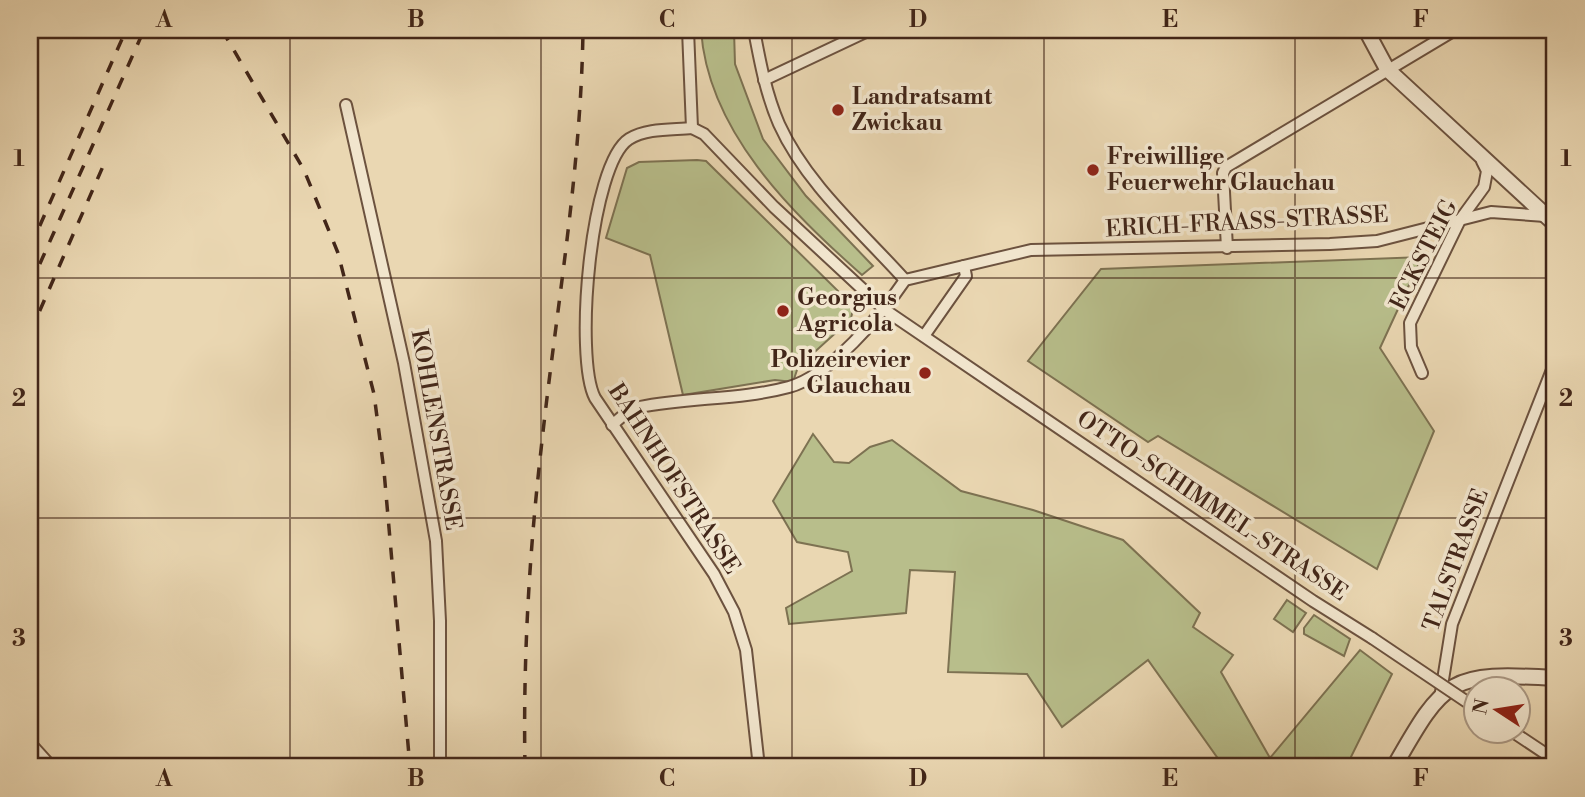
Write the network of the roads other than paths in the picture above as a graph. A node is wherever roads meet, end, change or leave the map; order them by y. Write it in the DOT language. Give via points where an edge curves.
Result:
graph roads {
  1 [pos="688,30"];
  2 [pos="754,30"];
  3 [pos="870,30"];
  4 [pos="1366,30"];
  5 [pos="1455,30"];
  6 [pos="1387,69"];
  7 [pos="764,80"];
  8 [pos="346,105"];
  9 [pos="692,128"];
  10 [pos="1481,158"];
  11 [pos="1460,220"];
  12 [pos="1550,220"];
  13 [pos="1227,248"];
  14 [pos="964,267"];
  15 [pos="905,280"];
  16 [pos="884,310"];
  17 [pos="925,336"];
  18 [pos="1555,362"];
  19 [pos="1422,373"];
  20 [pos="612,425"];
  21 [pos="1555,678"];
  22 [pos="1441,694"];
  23 [pos="1462,699"];
  24 [pos="1531,744"];
  25 [pos="30,746"];
  26 [pos="1555,760"];
  27 [pos="49,767"];
  28 [pos="440,767"];
  29 [pos="759,767"];
  30 [pos="1394,767"];
  1 -- 9 [label="street"];
  2 -- 7 [label="street"];
  3 -- 7 [label="street"];
  4 -- 6 [label="street"];
  5 -- 6 [label="street"];
  6 -- 10 [label="street"];
  6 -- 13 [label="street" via="1226,167"];
  7 -- 15 [label="street" via="779,124 796,154"];
  8 -- 28 [label="street, KOHLENSTRASSE" via="404,363 436,541"];
  9 -- 16 [label="street, OTTO-SCHIMMEL-STRASSE" via="704,134 774,208"];
  9 -- 20 [label="street, BAHNHOFSTRASSE" via="655,131 629,140 618,150 611,170 595,234 584,317 589,387"];
  10 -- 11 [label="street, ECKSTEIG" via="1487,171 1484,187"];
  10 -- 12 [label="street"];
  11 -- 12 [label="street, ERICH-FRAASS-STRASSE" via="1491,212"];
  11 -- 13 [label="street, ERICH-FRAASS-STRASSE" via="1377,240"];
  11 -- 19 [label="street, ECKSTEIG" via="1410,323 1411,347"];
  13 -- 14 [label="street, ERICH-FRAASS-STRASSE" via="1031,250"];
  14 -- 15 [label="street, ERICH-FRAASS-STRASSE"];
  14 -- 17 [label="street" via="966,276"];
  15 -- 16 [label="street"];
  16 -- 17 [label="street, OTTO-SCHIMMEL-STRASSE"];
  16 -- 20 [label="street" via="831,363 791,387 648,406 626,413"];
  17 -- 23 [label="street, OTTO-SCHIMMEL-STRASSE, bridge"];
  18 -- 22 [label="street, TALSTRASSE" via="1452,624"];
  20 -- 29 [label="street, BAHNHOFSTRASSE" via="714,574 734,612 746,650"];
  21 -- 22 [label="street" via="1481,677 1458,682"];
  22 -- 30 [label="street, TALSTRASSE"];
  24 -- 26 [label="street"];
  25 -- 27 [label="street"];
}
